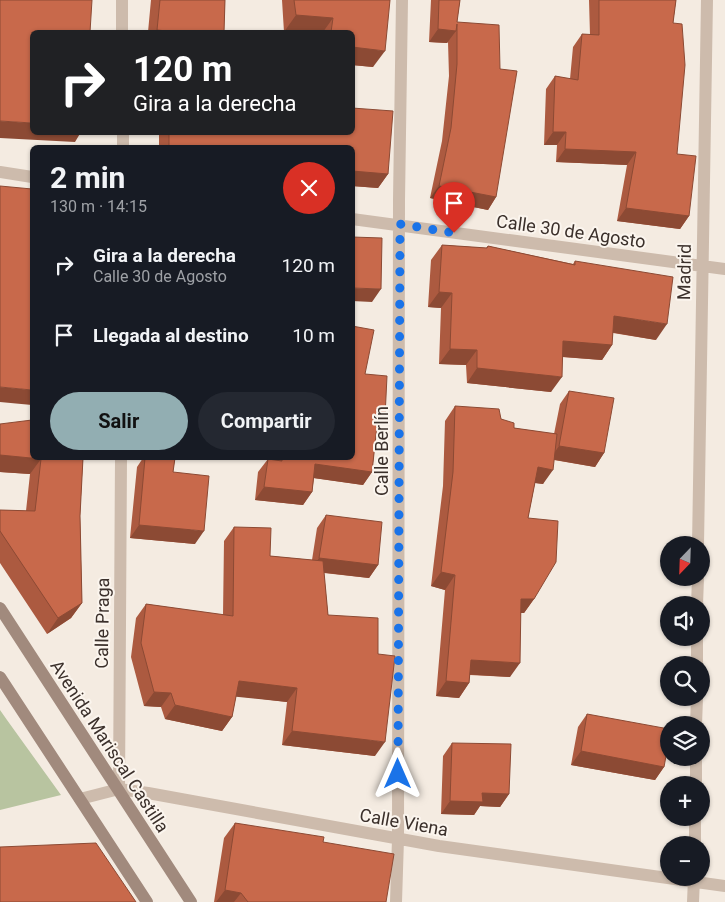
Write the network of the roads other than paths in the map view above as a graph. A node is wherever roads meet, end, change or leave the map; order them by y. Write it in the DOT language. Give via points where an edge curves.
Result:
graph roads {
  1 [pos="122,0"];
  2 [pos="402,0"];
  3 [pos="707,0"];
  4 [pos="122,30"];
  5 [pos="0,172"];
  6 [pos="30,176"];
  7 [pos="355,219"];
  8 [pos="400,224"];
  9 [pos="701,266"];
  10 [pos="725,269"];
  11 [pos="121,460"];
  12 [pos="698,536"];
  13 [pos="0,608"];
  14 [pos="0,677"];
  15 [pos="119,789"];
  16 [pos="80,799"];
  17 [pos="398,839"];
  18 [pos="660,875"];
  19 [pos="710,883"];
  20 [pos="694,886"];
  21 [pos="725,886"];
  22 [pos="147,902"];
  23 [pos="191,902"];
  24 [pos="396,902"];
  25 [pos="693,902"];
  1 -- 4 [label="street"];
  2 -- 8 [label="street, Calle Berlín"];
  3 -- 9 [label="street, Madrid"];
  5 -- 6 [label="street"];
  7 -- 8 [label="street, Calle 30 de Agosto"];
  8 -- 9 [label="street, Calle 30 de Agosto"];
  8 -- 17 [label="street, Calle Berlín"];
  9 -- 10 [label="street, Calle 30 de Agosto"];
  9 -- 12 [label="street, Madrid"];
  11 -- 15 [label="street, Calle Praga"];
  13 -- 15 [label="main road, Avenida Mariscal Castilla"];
  14 -- 16 [label="main road"];
  15 -- 16 [label="street, Calle Viena"];
  15 -- 17 [label="street, Calle Viena"];
  15 -- 23 [label="main road, Avenida Mariscal Castilla"];
  16 -- 22 [label="main road"];
  17 -- 18 [label="street, Calle Viena"];
  17 -- 24 [label="street, Calle Berlín"];
  19 -- 21 [label="street, Calle Viena"];
  20 -- 25 [label="street"];
}
